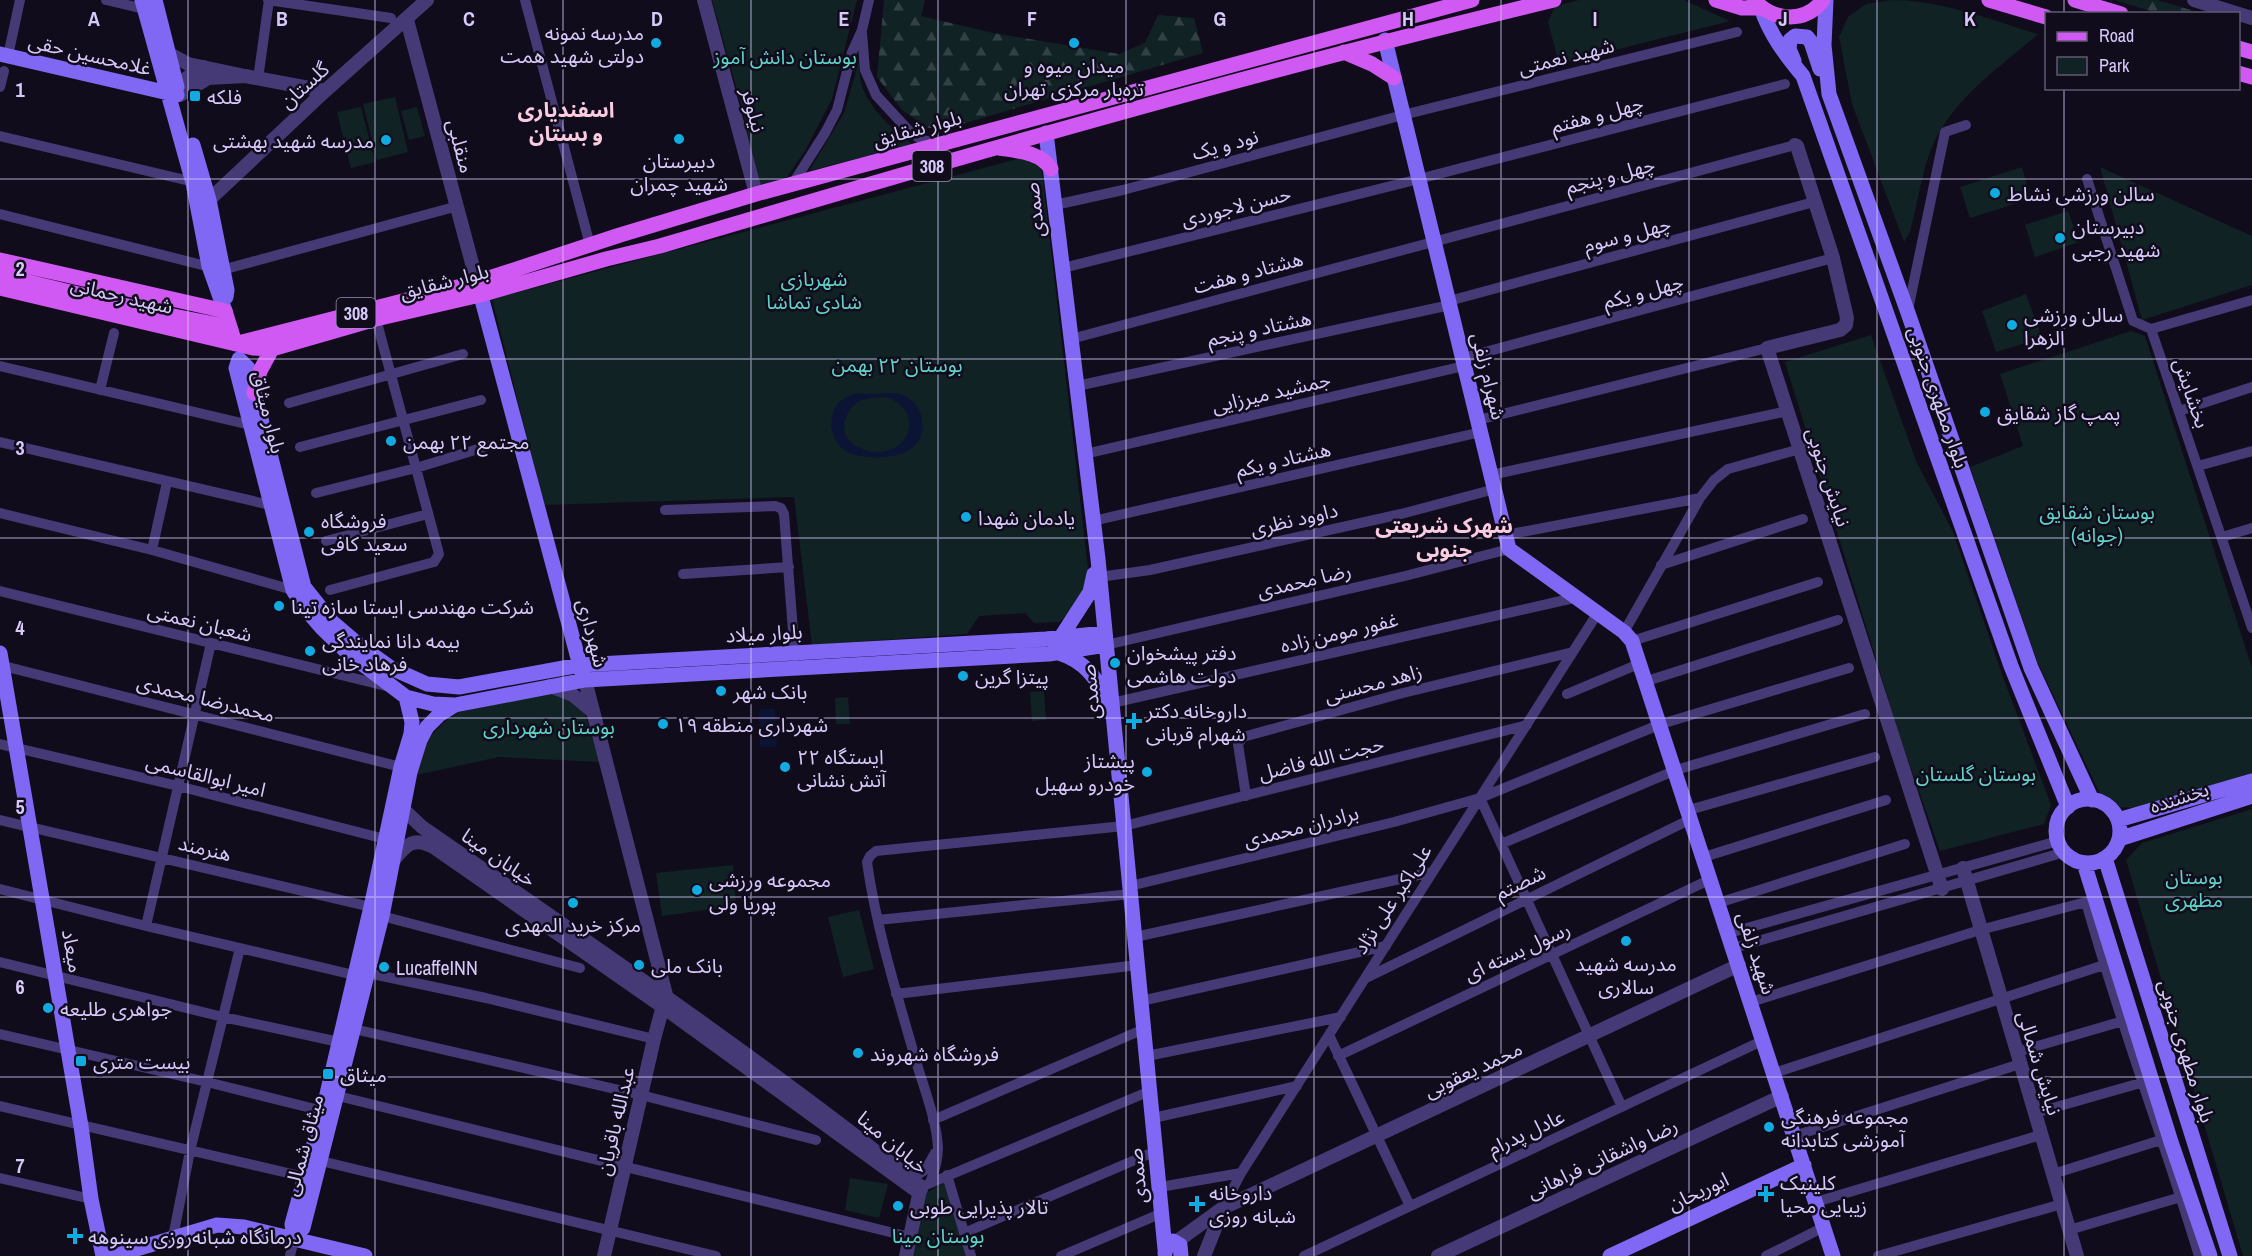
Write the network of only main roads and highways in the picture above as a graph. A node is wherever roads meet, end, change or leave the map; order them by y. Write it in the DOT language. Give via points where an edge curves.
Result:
graph roads {
  1 [pos="1472,0"];
  2 [pos="1554,0"];
  3 [pos="1716,0"];
  4 [pos="1824,0"];
  5 [pos="1989,0"];
  6 [pos="2075,0"];
  7 [pos="147,3"];
  8 [pos="1758,4"];
  9 [pos="2114,12"];
  10 [pos="2045,17"];
  11 [pos="1382,24"];
  12 [pos="1385,40"];
  13 [pos="1344,52"];
  14 [pos="4,55"];
  15 [pos="1803,76"];
  16 [pos="1394,78"];
  17 [pos="173,90"];
  18 [pos="1829,94"];
  19 [pos="1041,116"];
  20 [pos="1046,133"];
  21 [pos="993,148"];
  22 [pos="1051,169"];
  23 [pos="198,183"];
  24 [pos="660,223"];
  25 [pos="620,235"];
  26 [pos="660,246"];
  27 [pos="621,255"];
  28 [pos="0,260"];
  29 [pos="216,268"];
  30 [pos="0,275"];
  31 [pos="0,288"];
  32 [pos="478,288"];
  33 [pos="225,308"];
  34 [pos="230,327"];
  35 [pos="235,344"];
  36 [pos="272,349"];
  37 [pos="239,359"];
  38 [pos="254,393"];
  39 [pos="1098,559"];
  40 [pos="1061,637"];
  41 [pos="1106,639"];
  42 [pos="1059,653"];
  43 [pos="897,655"];
  44 [pos="1,661"];
  45 [pos="1641,663"];
  46 [pos="582,672"];
  47 [pos="427,684"];
  48 [pos="406,697"];
  49 [pos="455,705"];
  50 [pos="1112,706"];
  51 [pos="2252,781"];
  52 [pos="2252,796"];
  53 [pos="2092,800"];
  54 [pos="2068,807"];
  55 [pos="398,809"];
  56 [pos="2118,820"];
  57 [pos="2119,839"];
  58 [pos="2105,858"];
  59 [pos="2084,862"];
  60 [pos="376,911"];
  61 [pos="361,974"];
  62 [pos="1804,1165"];
  63 [pos="294,1239"];
  64 [pos="1172,1251"];
  65 [pos="354,1255"];
  66 [pos="103,1256"];
  67 [pos="113,1256"];
  68 [pos="1610,1256"];
  69 [pos="1833,1256"];
  70 [pos="2210,1256"];
  71 [pos="2230,1256"];
  1 -- 11 [label="main road, بلوار شقایق / 308"];
  2 -- 12 [label="main road, بلوار شقایق / 308"];
  3 -- 8 [label="main road" via="1742,8"];
  4 -- 8 [label="main road" via="1797,17 1772,14"];
  4 -- 18 [label="main road, بلوار مطهری جنوبی"];
  5 -- 10 [label="main road"];
  6 -- 9 [label="main road"];
  7 -- 17 [label="main road"];
  7 -- 17 [label="main road" via="170,54"];
  8 -- 15 [label="main road, بلوار مطهری جنوبی" via="1778,46"];
  11 -- 12 [label="main road"];
  11 -- 19 [label="main road, بلوار شقایق / 308"];
  12 -- 13 [label="main road, بلوار شقایق / 308"];
  12 -- 16 [label="main road, شهرام زلفی"];
  13 -- 16 [label="main road"];
  13 -- 20 [label="main road, بلوار شقایق / 308"];
  14 -- 17 [label="main road, غلامحسین حقی" via="151,90"];
  15 -- 18 [label="main road" via="1789,49 1795,36 1807,37 1811,42"];
  15 -- 54 [label="main road, بلوار مطهری جنوبی" via="2011,666"];
  16 -- 45 [label="main road, شهرام زلفی" via="1508,542 1574,598 1628,636"];
  17 -- 23 [label="main road"];
  18 -- 53 [label="main road, بلوار مطهری جنوبی" via="2031,668"];
  19 -- 20 [label="main road"];
  19 -- 24 [label="main road, بلوار شقایق / 308"];
  20 -- 21 [label="main road, بلوار شقایق / 308"];
  20 -- 22 [label="main road, صمدی"];
  21 -- 22 [label="main road" via="1040,158"];
  21 -- 26 [label="main road, بلوار شقایق / 308"];
  22 -- 39 [label="main road, صمدی"];
  23 -- 29 [label="main road"];
  23 -- 29 [label="main road" via="209,201"];
  24 -- 25 [label="main road, بلوار شقایق / 308"];
  24 -- 26 [label="main road" via="647,238"];
  25 -- 27 [label="main road" via="630,242"];
  25 -- 32 [label="main road, بلوار شقایق / 308"];
  26 -- 27 [label="main road, بلوار شقایق / 308"];
  27 -- 32 [label="main road, بلوار شقایق / 308"];
  28 -- 33 [label="main road, شهید رحمانی"];
  29 -- 33 [label="main road" via="227,290"];
  30 -- 34 [label="main road, شهید رحمانی"];
  31 -- 35 [label="main road, شهید رحمانی / 308"];
  32 -- 35 [label="main road, بلوار شقایق / 308"];
  32 -- 36 [label="main road, بلوار شقایق / 308"];
  32 -- 46 [label="main road, شهرداری"];
  33 -- 34 [label="main road"];
  34 -- 35 [label="main road"];
  35 -- 36 [label="main road, بلوار شقایق / 308"];
  35 -- 37 [label="main road"];
  36 -- 38 [label="main road"];
  37 -- 38 [label="main road, بلوار میثاق" via="248,368"];
  37 -- 48 [label="main road, بلوار میثاق" via="236,368 293,590 322,628 349,654"];
  38 -- 47 [label="main road, بلوار میثاق" via="304,587 332,622 359,645 391,668"];
  39 -- 40 [label="main road" via="1090,592"];
  39 -- 41 [label="main road, صمدی"];
  40 -- 41 [label="main road, بلوار میلاد"];
  40 -- 43 [label="main road, بلوار میلاد"];
  41 -- 42 [label="main road, بلوار میلاد"];
  41 -- 50 [label="main road, صمدی"];
  42 -- 43 [label="main road, بلوار میلاد"];
  42 -- 50 [label="main road" via="1074,658 1098,681"];
  43 -- 46 [label="main road, بلوار میلاد" via="793,669"];
  43 -- 46 [label="main road, بلوار میلاد" via="796,652"];
  44 -- 66 [label="main road, میعاد"];
  45 -- 62 [label="main road, شهید زلفی"];
  46 -- 47 [label="main road, بلوار میلاد" via="459,687"];
  46 -- 49 [label="main road, بلوار میلاد" via="550,686"];
  48 -- 49 [label="main road, بلوار میثاق"];
  48 -- 55 [label="main road, میثاق شمالی" via="412,722 401,767"];
  49 -- 55 [label="main road, میثاق شمالی" via="427,727"];
  50 -- 64 [label="main road, صمدی" via="1163,1218"];
  51 -- 56 [label="main road, بخشنده"];
  52 -- 57 [label="main road, بخشنده"];
  53 -- 54 [label="main road" via="2081,800"];
  53 -- 56 [label="main road" via="2105,804"];
  54 -- 59 [label="main road" via="2057,826 2062,846 2070,857"];
  55 -- 60 [label="main road, میثاق شمالی" via="393,861"];
  55 -- 60 [label="main road, میثاق شمالی" via="385,839"];
  56 -- 57 [label="main road"];
  57 -- 58 [label="main road"];
  58 -- 59 [label="main road"];
  58 -- 71 [label="main road, بلوار مطهری جنوبی"];
  59 -- 70 [label="main road, بلوار مطهری جنوبی"];
  60 -- 61 [label="main road, میثاق شمالی"];
  61 -- 63 [label="main road, میثاق شمالی" via="339,1042 292,1224"];
  61 -- 63 [label="main road, میثاق شمالی" via="354,1029 338,1096 303,1228"];
  62 -- 68 [label="main road, ابوریحان"];
  62 -- 69 [label="main road, شهید زلفی"];
  63 -- 65 [label="main road"];
  63 -- 67 [label="main road" via="218,1225"];
}
